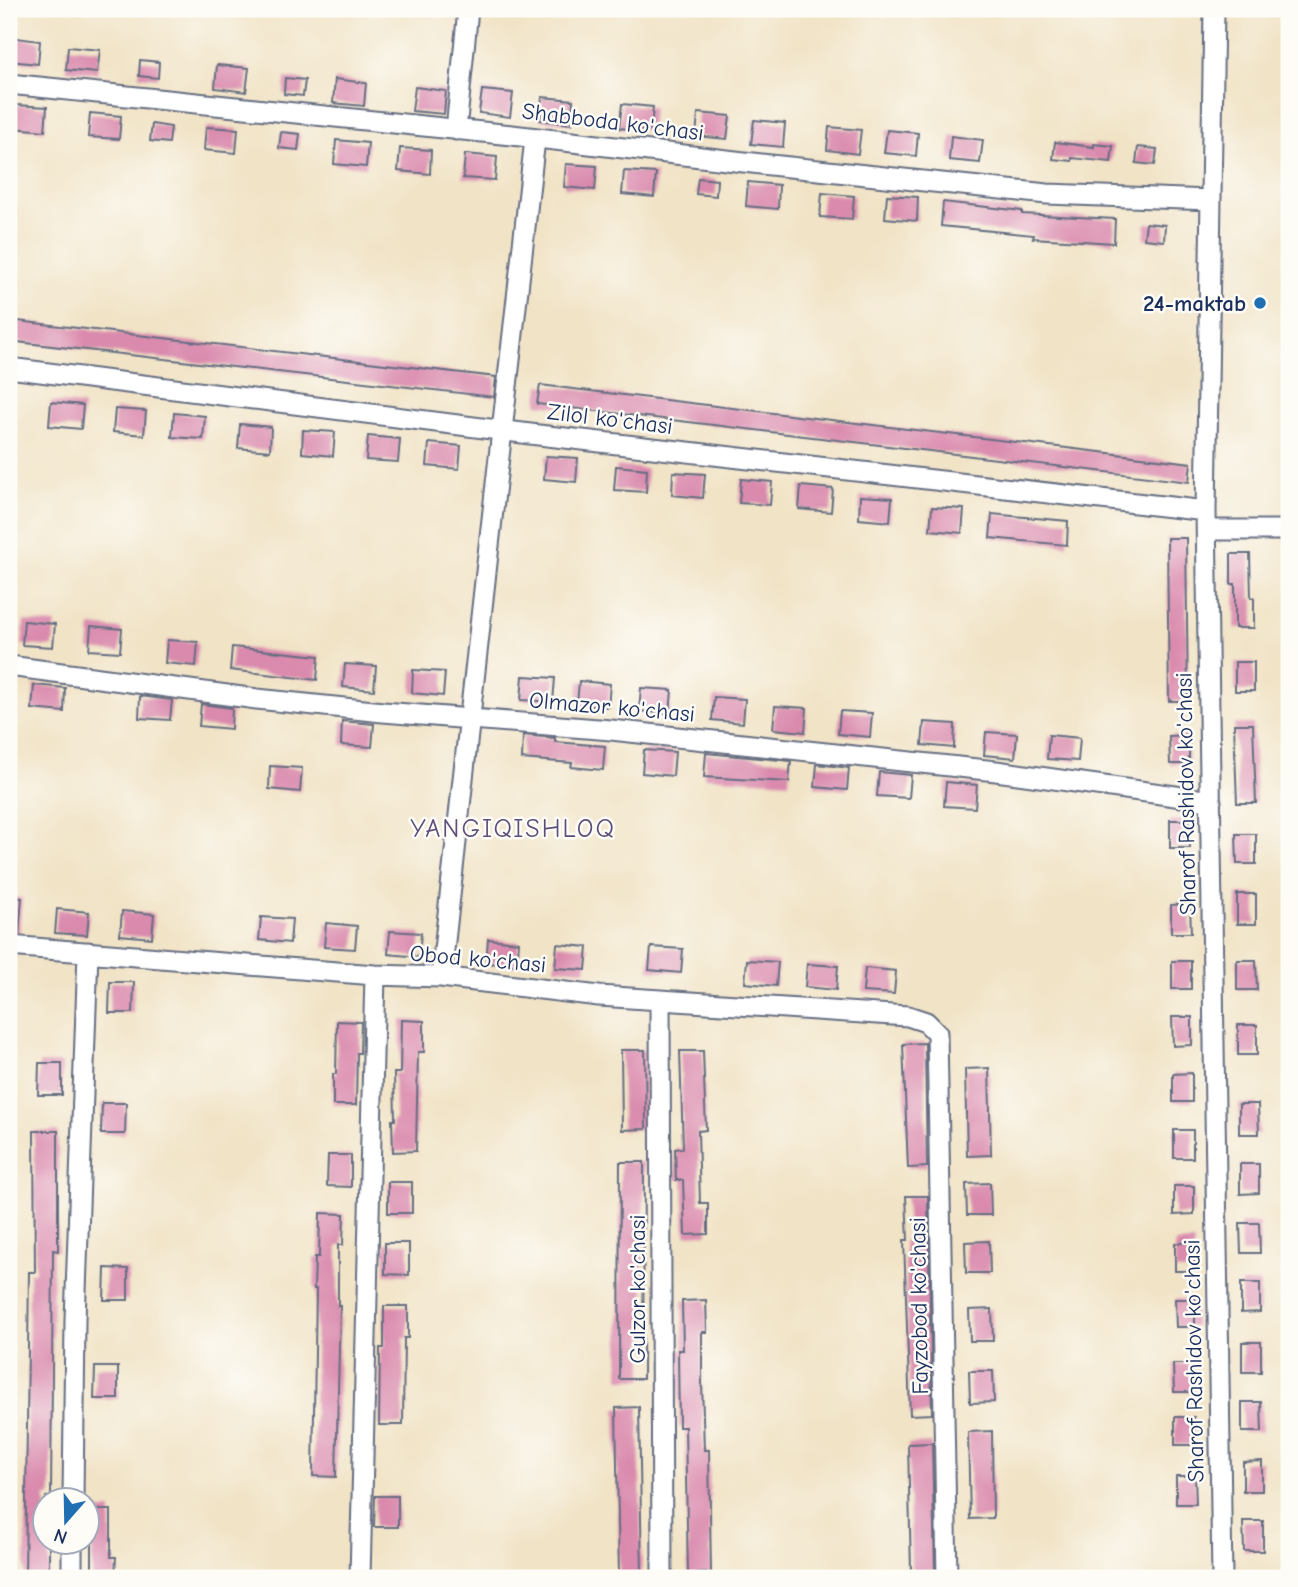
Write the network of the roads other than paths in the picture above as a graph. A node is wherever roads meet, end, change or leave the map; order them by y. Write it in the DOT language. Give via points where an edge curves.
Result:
graph roads {
  1 [pos="468,9"];
  2 [pos="1214,9"];
  3 [pos="9,85"];
  4 [pos="456,130"];
  5 [pos="535,139"];
  6 [pos="1211,200"];
  7 [pos="9,368"];
  8 [pos="504,430"];
  9 [pos="1207,520"];
  10 [pos="1289,530"];
  11 [pos="9,666"];
  12 [pos="467,720"];
  13 [pos="1211,802"];
  14 [pos="9,946"];
  15 [pos="88,952"];
  16 [pos="375,975"];
  17 [pos="441,977"];
  18 [pos="660,1000"];
  19 [pos="937,1033"];
  20 [pos="73,1486"];
  21 [pos="72,1556"];
  22 [pos="72,1578"];
  23 [pos="360,1578"];
  24 [pos="662,1578"];
  25 [pos="947,1578"];
  26 [pos="1222,1578"];
  1 -- 4 [label="street"];
  2 -- 6 [label="street, Sharof Rashidov ko'chasi"];
  3 -- 4 [label="street, Shabboda ko'chasi"];
  4 -- 5 [label="street, Shabboda ko'chasi"];
  5 -- 6 [label="street, Shabboda ko'chasi" via="1048,194"];
  5 -- 8 [label="street"];
  6 -- 9 [label="street, Sharof Rashidov ko'chasi"];
  7 -- 8 [label="street, Zilol ko'chasi"];
  8 -- 9 [label="street, Zilol ko'chasi"];
  8 -- 12 [label="street"];
  9 -- 10 [label="street, Zilol ko'chasi"];
  9 -- 13 [label="street, Sharof Rashidov ko'chasi"];
  11 -- 12 [label="street, Olmazor ko'chasi" via="257,699"];
  12 -- 13 [label="street, Olmazor ko'chasi" via="611,730 982,770"];
  12 -- 17 [label="street"];
  13 -- 26 [label="street, Sharof Rashidov ko'chasi"];
  14 -- 15 [label="street, Obod ko'chasi"];
  15 -- 16 [label="street, Obod ko'chasi"];
  15 -- 20 [label="street"];
  16 -- 17 [label="street, Obod ko'chasi"];
  16 -- 23 [label="street"];
  17 -- 18 [label="street, Obod ko'chasi"];
  18 -- 19 [label="street, Obod ko'chasi" via="908,1016 926,1022"];
  18 -- 24 [label="street, Gulzor ko'chasi"];
  19 -- 25 [label="street, Fayzobod ko'chasi"];
  21 -- 22 [label="street"];
}
